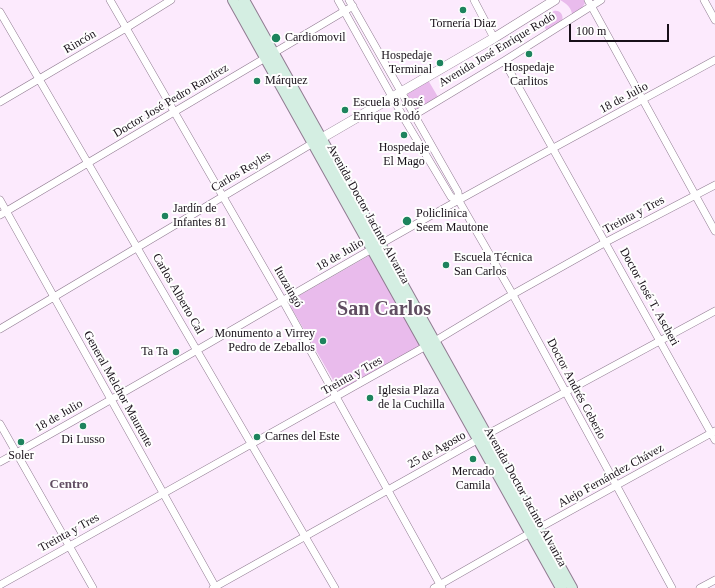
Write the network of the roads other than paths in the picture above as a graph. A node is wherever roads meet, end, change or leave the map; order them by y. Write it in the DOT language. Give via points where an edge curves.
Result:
graph roads {
  1 [pos="110,0"];
  2 [pos="171,0"];
  3 [pos="233,0"];
  4 [pos="244,0"];
  5 [pos="338,0"];
  6 [pos="474,0"];
  7 [pos="555,0"];
  8 [pos="588,0"];
  9 [pos="601,0"];
  10 [pos="704,0"];
  11 [pos="351,3"];
  12 [pos="592,7"];
  13 [pos="344,11"];
  14 [pos="0,12"];
  15 [pos="715,20"];
  16 [pos="126,28"];
  17 [pos="494,38"];
  18 [pos="269,56"];
  19 [pos="715,60"];
  20 [pos="504,61"];
  21 [pos="40,78"];
  22 [pos="401,91"];
  23 [pos="392,97"];
  24 [pos="642,100"];
  25 [pos="0,102"];
  26 [pos="174,112"];
  27 [pos="414,115"];
  28 [pos="405,120"];
  29 [pos="317,140"];
  30 [pos="553,148"];
  31 [pos="88,163"];
  32 [pos="715,185"];
  33 [pos="696,195"];
  34 [pos="222,197"];
  35 [pos="0,200"];
  36 [pos="459,201"];
  37 [pos="3,213"];
  38 [pos="715,231"];
  39 [pos="606,242"];
  40 [pos="377,246"];
  41 [pos="138,248"];
  42 [pos="513,295"];
  43 [pos="54,297"];
  44 [pos="283,301"];
  45 [pos="715,311"];
  46 [pos="0,329"];
  47 [pos="660,340"];
  48 [pos="431,344"];
  49 [pos="197,350"];
  50 [pos="566,392"];
  51 [pos="337,397"];
  52 [pos="111,399"];
  53 [pos="0,424"];
  54 [pos="714,435"];
  55 [pos="482,437"];
  56 [pos="252,444"];
  57 [pos="16,453"];
  58 [pos="0,462"];
  59 [pos="616,486"];
  60 [pos="388,490"];
  61 [pos="164,493"];
  62 [pos="534,531"];
  63 [pos="306,536"];
  64 [pos="69,546"];
  65 [pos="715,580"];
  66 [pos="0,585"];
  67 [pos="439,587"];
  68 [pos="92,588"];
  69 [pos="215,588"];
  70 [pos="336,588"];
  71 [pos="561,588"];
  72 [pos="572,588"];
  73 [pos="672,588"];
  74 [pos="700,588"];
  1 -- 16 [label="street, Ituzaingó"];
  2 -- 16 [label="street, Rincón"];
  3 -- 18 [label="main road, Avenida Doctor Jacinto Alvariza"];
  4 -- 18 [label="main road, Avenida Doctor Jacinto Alvariza"];
  5 -- 13 [label="street, Doctor Andrés Ceberio"];
  6 -- 17 [label="street"];
  7 -- 17 [label="street, Avenida José Enrique Rodó"];
  8 -- 12 [label="street"];
  9 -- 12 [label="street, Avenida José Enrique Rodó"];
  10 -- 15 [label="street"];
  11 -- 13 [label="street, Doctor José Pedro Ramírez"];
  11 -- 22 [label="street, Doctor Andrés Ceberio"];
  12 -- 20 [label="street, Avenida José Enrique Rodó"];
  12 -- 24 [label="street"];
  13 -- 18 [label="street, Doctor José Pedro Ramírez"];
  13 -- 23 [label="street, Doctor Andrés Ceberio"];
  14 -- 21 [label="street, Carlos Alberto Cal"];
  16 -- 21 [label="street, Rincón"];
  16 -- 26 [label="street, Ituzaingó"];
  17 -- 22 [label="street, Avenida José Enrique Rodó"];
  18 -- 26 [label="street, Doctor José Pedro Ramírez"];
  18 -- 29 [label="main road, Avenida Doctor Jacinto Alvariza"];
  19 -- 24 [label="street, 18 de Julio"];
  20 -- 27 [label="street, Avenida José Enrique Rodó"];
  20 -- 30 [label="street, Doctor José T. Ascheri"];
  21 -- 25 [label="street, Rincón"];
  21 -- 31 [label="street, Carlos Alberto Cal"];
  22 -- 23 [label="street, Avenida José Enrique Rodó"];
  22 -- 27 [label="street, Doctor Andrés Ceberio"];
  23 -- 28 [label="street, Doctor Andrés Ceberio"];
  23 -- 29 [label="street, Carlos Reyles"];
  24 -- 30 [label="street, 18 de Julio"];
  24 -- 33 [label="street"];
  26 -- 31 [label="street, Doctor José Pedro Ramírez"];
  26 -- 34 [label="street, Ituzaingó"];
  27 -- 28 [label="street, Avenida José Enrique Rodó"];
  27 -- 36 [label="street, Doctor Andrés Ceberio" via="458,192"];
  28 -- 36 [label="street, Doctor Andrés Ceberio" via="451,197"];
  29 -- 34 [label="street, Carlos Reyles"];
  29 -- 40 [label="main road, Avenida Doctor Jacinto Alvariza"];
  30 -- 36 [label="street, 18 de Julio"];
  30 -- 39 [label="street, Doctor José T. Ascheri"];
  31 -- 37 [label="street, Doctor José Pedro Ramírez"];
  31 -- 41 [label="street, Carlos Alberto Cal"];
  32 -- 33 [label="street, Treinta y Tres"];
  33 -- 38 [label="street"];
  33 -- 39 [label="street, Treinta y Tres"];
  34 -- 41 [label="street, Carlos Reyles"];
  34 -- 44 [label="street, Ituzaingó"];
  35 -- 37 [label="street, General Melchor Maurente"];
  36 -- 40 [label="street, 18 de Julio"];
  36 -- 42 [label="street, Doctor Andrés Ceberio"];
  37 -- 43 [label="street, General Melchor Maurente"];
  39 -- 42 [label="street, Treinta y Tres"];
  39 -- 47 [label="street, Doctor José T. Ascheri"];
  40 -- 44 [label="street, 18 de Julio"];
  40 -- 48 [label="main road, Avenida Doctor Jacinto Alvariza"];
  41 -- 43 [label="street, Carlos Reyles"];
  41 -- 49 [label="street, Carlos Alberto Cal"];
  42 -- 48 [label="street, Treinta y Tres"];
  42 -- 50 [label="street, Doctor Andrés Ceberio"];
  43 -- 46 [label="street, Carlos Reyles"];
  43 -- 52 [label="street, General Melchor Maurente"];
  44 -- 49 [label="street, 18 de Julio"];
  44 -- 51 [label="street, Ituzaingó"];
  45 -- 47 [label="street, 25 de Agosto"];
  47 -- 50 [label="street, 25 de Agosto"];
  47 -- 54 [label="street, Doctor José T. Ascheri"];
  48 -- 51 [label="street, Treinta y Tres"];
  48 -- 55 [label="main road, Avenida Doctor Jacinto Alvariza"];
  49 -- 52 [label="street, 18 de Julio"];
  49 -- 56 [label="street, Carlos Alberto Cal"];
  50 -- 55 [label="street, 25 de Agosto"];
  50 -- 59 [label="street, Doctor Andrés Ceberio"];
  51 -- 56 [label="street, Treinta y Tres"];
  51 -- 60 [label="street, Ituzaingó"];
  52 -- 57 [label="street, 18 de Julio"];
  52 -- 61 [label="street, General Melchor Maurente"];
  53 -- 57 [label="street"];
  54 -- 59 [label="street, Alejo Fernández Chávez"];
  55 -- 60 [label="street, 25 de Agosto"];
  55 -- 62 [label="main road, Avenida Doctor Jacinto Alvariza"];
  56 -- 61 [label="street, Treinta y Tres"];
  56 -- 63 [label="street, Carlos Alberto Cal"];
  57 -- 58 [label="street, 18 de Julio"];
  57 -- 64 [label="street"];
  59 -- 62 [label="street, Alejo Fernández Chávez"];
  59 -- 73 [label="street, Doctor Andrés Ceberio"];
  60 -- 63 [label="street, 25 de Agosto"];
  60 -- 67 [label="street, Ituzaingó"];
  61 -- 64 [label="street, Treinta y Tres"];
  61 -- 69 [label="street, General Melchor Maurente"];
  62 -- 67 [label="street, Alejo Fernández Chávez"];
  62 -- 71 [label="main road, Avenida Doctor Jacinto Alvariza"];
  62 -- 72 [label="main road, Avenida Doctor Jacinto Alvariza"];
  63 -- 69 [label="street, 25 de Agosto"];
  63 -- 70 [label="street, Carlos Alberto Cal"];
  64 -- 66 [label="street, Treinta y Tres"];
  64 -- 68 [label="street"];
  65 -- 74 [label="street"];
}
